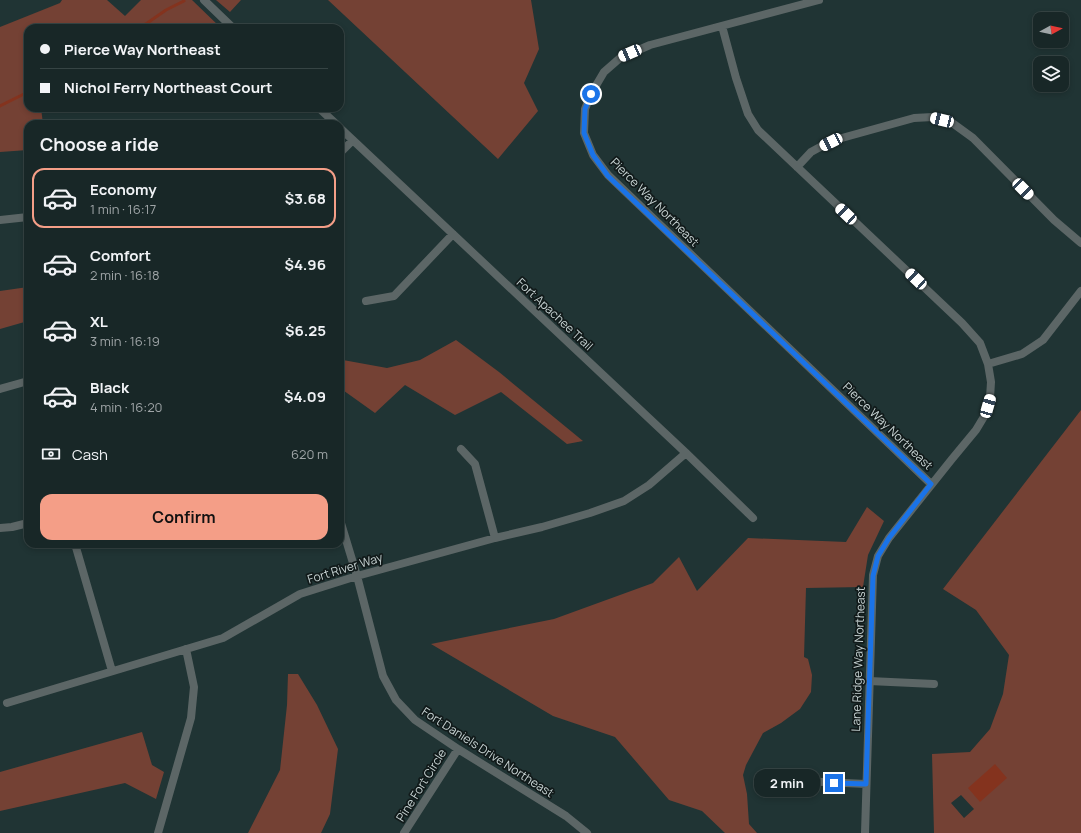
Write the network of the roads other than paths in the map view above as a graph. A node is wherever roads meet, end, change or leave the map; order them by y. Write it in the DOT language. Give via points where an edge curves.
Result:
graph roads {
  1 [pos="204,0"];
  2 [pos="819,0"];
  3 [pos="229,24"];
  4 [pos="722,26"];
  5 [pos="323,112"];
  6 [pos="332,120"];
  7 [pos="344,132"];
  8 [pos="353,140"];
  9 [pos="344,149"];
  10 [pos="797,167"];
  11 [pos="24,217"];
  12 [pos="0,220"];
  13 [pos="453,234"];
  14 [pos="1081,243"];
  15 [pos="1081,292"];
  16 [pos="366,301"];
  17 [pos="988,364"];
  18 [pos="24,382"];
  19 [pos="0,389"];
  20 [pos="461,449"];
  21 [pos="686,453"];
  22 [pos="931,484"];
  23 [pos="753,518"];
  24 [pos="24,523"];
  25 [pos="0,528"];
  26 [pos="344,534"];
  27 [pos="495,538"];
  28 [pos="76,548"];
  29 [pos="356,576"];
  30 [pos="186,650"];
  31 [pos="112,671"];
  32 [pos="869,681"];
  33 [pos="934,684"];
  34 [pos="7,703"];
  35 [pos="458,749"];
  36 [pos="802,781"];
  37 [pos="866,784"];
  38 [pos="158,833"];
  39 [pos="404,833"];
  40 [pos="587,833"];
  41 [pos="865,833"];
  1 -- 3 [label="street"];
  2 -- 4 [label="street, Pierce Way Northeast"];
  4 -- 10 [label="street, Lane Ridge Way Northeast" via="748,114 758,130"];
  4 -- 22 [label="street, Pierce Way Northeast" via="650,45 620,58 604,72 585,109 584,133 593,155 608,176"];
  5 -- 6 [label="street"];
  7 -- 8 [label="street, Fort Apachee Trail"];
  8 -- 9 [label="street"];
  8 -- 13 [label="street, Fort Apachee Trail"];
  10 -- 14 [label="street" via="811,152 831,142 914,118 932,117 951,122 972,138 1054,220"];
  10 -- 17 [label="street, Lane Ridge Way Northeast" via="962,323 980,343"];
  11 -- 12 [label="street"];
  13 -- 16 [label="street" via="394,296"];
  13 -- 21 [label="street, Fort Apachee Trail"];
  15 -- 17 [label="street" via="1042,340 1022,354"];
  17 -- 22 [label="street, Lane Ridge Way Northeast" via="991,382 985,415 976,430"];
  18 -- 19 [label="street"];
  20 -- 27 [label="street" via="474,464"];
  21 -- 23 [label="street, Fort Apachee Trail"];
  21 -- 27 [label="street, Fort River Way" via="649,485 624,501 542,527"];
  22 -- 32 [label="street, Lane Ridge Way Northeast" via="878,556 873,576"];
  24 -- 25 [label="street"];
  26 -- 29 [label="street, Fort Daniels Drive Northeast"];
  27 -- 29 [label="street, Fort River Way"];
  28 -- 31 [label="street"];
  29 -- 30 [label="street, Fort River Way" via="300,594 223,638"];
  29 -- 35 [label="street, Fort Daniels Drive Northeast" via="383,676 396,700 415,720"];
  30 -- 31 [label="street, Fort River Way"];
  30 -- 38 [label="street" via="194,687 191,718"];
  31 -- 34 [label="street, Fort River Way"];
  32 -- 33 [label="street"];
  32 -- 37 [label="street, Lane Ridge Way Northeast"];
  35 -- 39 [label="street, Pine Fort Circle"];
  35 -- 40 [label="street, Fort Daniels Drive Northeast" via="566,816"];
  36 -- 37 [label="street"];
  37 -- 41 [label="street, Lane Ridge Way Northeast"];
}
